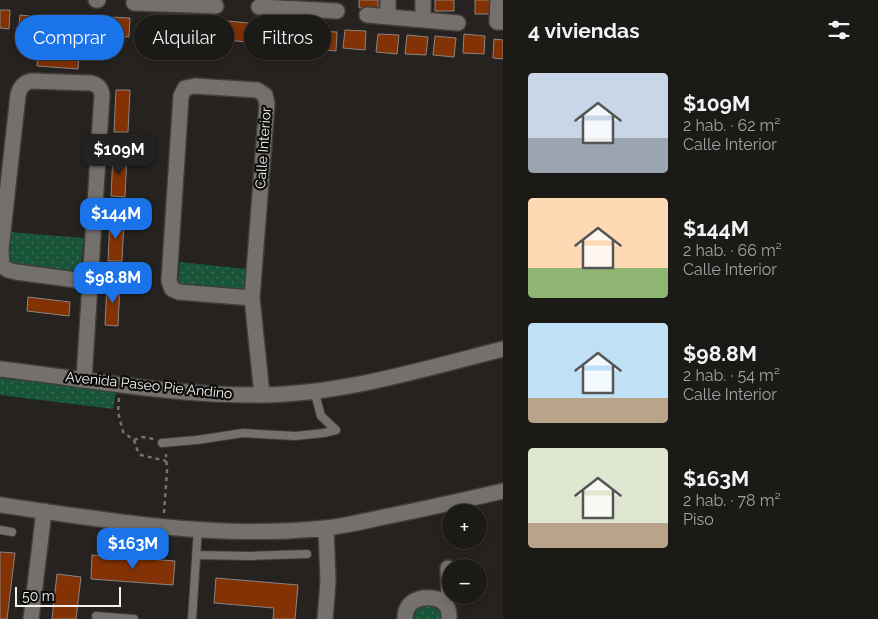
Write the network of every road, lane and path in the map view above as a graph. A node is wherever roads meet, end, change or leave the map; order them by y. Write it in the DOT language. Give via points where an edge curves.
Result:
graph roads {
  1 [pos="388,0"];
  2 [pos="423,0"];
  3 [pos="498,0"];
  4 [pos="154,2"];
  5 [pos="134,3"];
  6 [pos="190,3"];
  7 [pos="266,5"];
  8 [pos="305,5"];
  9 [pos="216,6"];
  10 [pos="337,11"];
  11 [pos="367,15"];
  12 [pos="388,17"];
  13 [pos="423,20"];
  14 [pos="500,22"];
  15 [pos="458,23"];
  16 [pos="91,282"];
  17 [pos="252,298"];
  18 [pos="503,349"];
  19 [pos="0,369"];
  20 [pos="84,379"];
  21 [pos="120,384"];
  22 [pos="314,390"];
  23 [pos="262,395"];
  24 [pos="162,443"];
  25 [pos="166,461"];
  26 [pos="167,471"];
  27 [pos="503,491"];
  28 [pos="165,495"];
  29 [pos="0,505"];
  30 [pos="44,511"];
  31 [pos="198,528"];
  32 [pos="326,528"];
  33 [pos="0,530"];
  34 [pos="12,532"];
  35 [pos="307,554"];
  36 [pos="196,555"];
  37 [pos="442,601"];
  38 [pos="445,604"];
  39 [pos="96,616"];
  40 [pos="31,619"];
  41 [pos="134,619"];
  42 [pos="192,619"];
  43 [pos="325,619"];
  44 [pos="404,619"];
  45 [pos="449,619"];
  1 -- 12 [label="street"];
  2 -- 13 [label="street"];
  3 -- 14 [label="street"];
  4 -- 5 [label="street"];
  4 -- 6 [label="street"];
  6 -- 9 [label="street"];
  7 -- 8 [label="street"];
  8 -- 10 [label="street"];
  11 -- 12 [label="street"];
  12 -- 13 [label="street"];
  13 -- 15 [label="street"];
  16 -- 16 [label="street" via="16,272 2,266 1,249 18,95 26,82 96,84 101,88 103,100"];
  16 -- 20 [label="street"];
  17 -- 17 [label="street, Calle Interior" via="179,292 172,289 169,281 181,96 185,88 257,90 265,95 267,104"];
  17 -- 23 [label="street, Calle Interior"];
  18 -- 22 [label="street, Avenida Paseo Pie Andino" via="387,378"];
  19 -- 20 [label="street, Avenida Paseo Pie Andino"];
  20 -- 21 [label="street, Avenida Paseo Pie Andino"];
  21 -- 23 [label="street, Avenida Paseo Pie Andino" via="202,393"];
  21 -- 25 [label="path" via="118,412 123,432 134,440 141,455"];
  22 -- 23 [label="street, Avenida Paseo Pie Andino"];
  22 -- 24 [label="lane" via="321,416 336,430 294,436 243,433"];
  26 -- 28 [label="path"];
  27 -- 32 [label="street"];
  29 -- 30 [label="street"];
  30 -- 31 [label="street" via="163,527"];
  30 -- 40 [label="street"];
  31 -- 32 [label="street" via="264,531"];
  31 -- 36 [label="lane"];
  32 -- 43 [label="street" via="328,582"];
  33 -- 34 [label="lane"];
  35 -- 36 [label="lane"];
  36 -- 42 [label="lane"];
  37 -- 44 [label="street" via="436,598 414,601 406,610"];
  38 -- 45 [label="street"];
  39 -- 41 [label="lane"];
}
